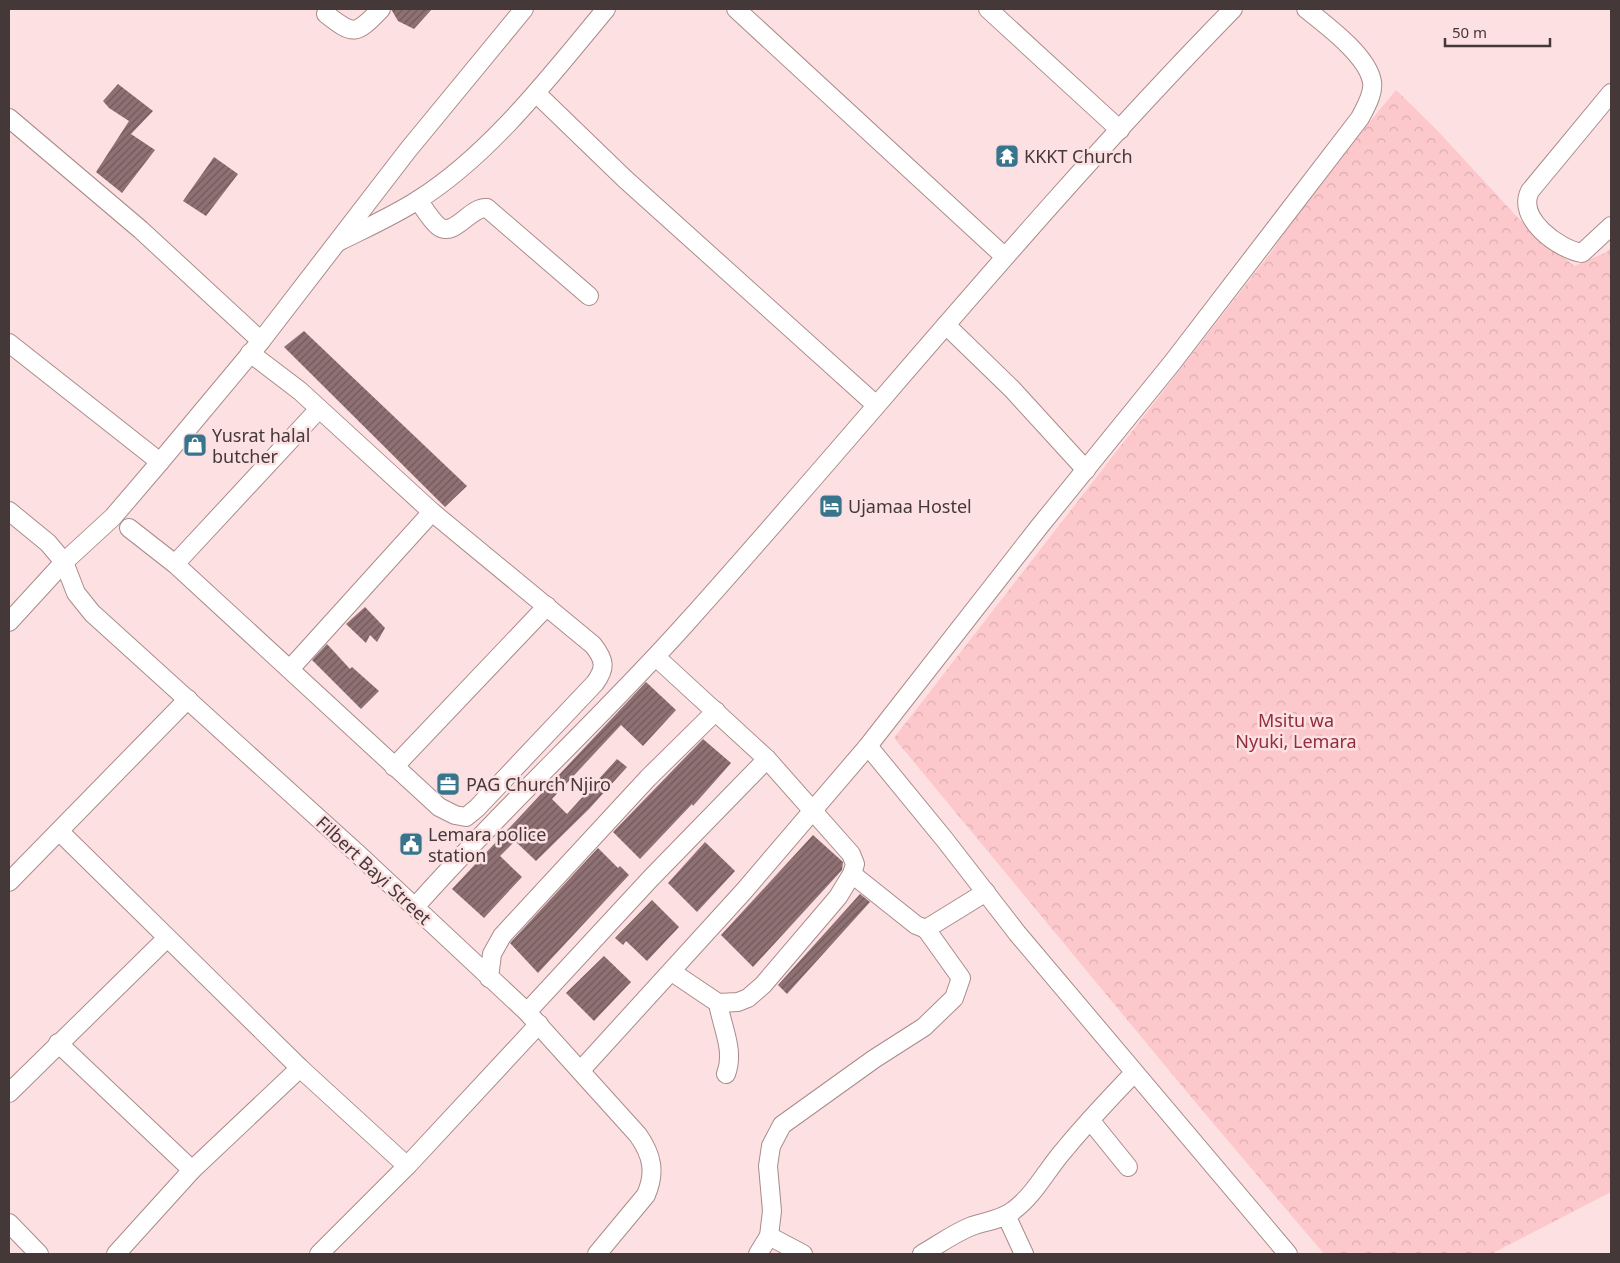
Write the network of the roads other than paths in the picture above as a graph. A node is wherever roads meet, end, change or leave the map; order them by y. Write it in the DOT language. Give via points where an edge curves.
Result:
graph roads {
  1 [pos="381,9"];
  2 [pos="524,9"];
  3 [pos="606,9"];
  4 [pos="736,9"];
  5 [pos="988,9"];
  6 [pos="1233,9"];
  7 [pos="1306,9"];
  8 [pos="326,14"];
  9 [pos="536,93"];
  10 [pos="1611,93"];
  11 [pos="9,118"];
  12 [pos="1120,130"];
  13 [pos="418,200"];
  14 [pos="1611,226"];
  15 [pos="335,244"];
  16 [pos="1004,256"];
  17 [pos="589,296"];
  18 [pos="946,324"];
  19 [pos="9,343"];
  20 [pos="255,347"];
  21 [pos="876,406"];
  22 [pos="319,409"];
  23 [pos="160,462"];
  24 [pos="1086,470"];
  25 [pos="9,511"];
  26 [pos="432,512"];
  27 [pos="130,528"];
  28 [pos="64,562"];
  29 [pos="175,564"];
  30 [pos="547,606"];
  31 [pos="9,622"];
  32 [pos="656,657"];
  33 [pos="290,669"];
  34 [pos="188,699"];
  35 [pos="716,711"];
  36 [pos="868,746"];
  37 [pos="767,759"];
  38 [pos="394,767"];
  39 [pos="813,810"];
  40 [pos="60,832"];
  41 [pos="852,874"];
  42 [pos="9,882"];
  43 [pos="986,892"];
  44 [pos="415,907"];
  45 [pos="926,929"];
  46 [pos="167,938"];
  47 [pos="672,972"];
  48 [pos="490,978"];
  49 [pos="718,1003"];
  50 [pos="533,1018"];
  51 [pos="58,1044"];
  52 [pos="300,1068"];
  53 [pos="581,1070"];
  54 [pos="1134,1073"];
  55 [pos="726,1074"];
  56 [pos="9,1094"];
  57 [pos="1090,1120"];
  58 [pos="407,1166"];
  59 [pos="1128,1167"];
  60 [pos="192,1170"];
  61 [pos="1006,1215"];
  62 [pos="9,1223"];
  63 [pos="769,1236"];
  64 [pos="326,1252"];
  65 [pos="40,1254"];
  66 [pos="116,1254"];
  67 [pos="597,1254"];
  68 [pos="758,1254"];
  69 [pos="803,1254"];
  70 [pos="922,1254"];
  71 [pos="1024,1254"];
  72 [pos="1288,1254"];
  1 -- 8 [label="street" via="356,30 349,30"];
  2 -- 15 [label="street"];
  3 -- 9 [label="street"];
  4 -- 16 [label="street"];
  5 -- 12 [label="street"];
  6 -- 12 [label="street"];
  7 -- 24 [label="street" via="1366,65 1373,83 1369,100 1344,141"];
  9 -- 13 [label="street" via="478,151"];
  9 -- 21 [label="street" via="639,192"];
  10 -- 14 [label="street" via="1526,198 1532,220 1572,251 1582,253"];
  11 -- 20 [label="street" via="141,230"];
  12 -- 16 [label="street"];
  13 -- 15 [label="street"];
  13 -- 17 [label="street" via="442,229 452,228 476,210 487,208"];
  15 -- 20 [label="street"];
  16 -- 18 [label="street"];
  18 -- 21 [label="street"];
  18 -- 24 [label="street" via="1012,389"];
  19 -- 23 [label="street"];
  20 -- 22 [label="street"];
  20 -- 23 [label="street"];
  21 -- 32 [label="street"];
  22 -- 26 [label="street"];
  22 -- 29 [label="street"];
  23 -- 28 [label="street" via="113,517"];
  24 -- 36 [label="street"];
  25 -- 28 [label="street, Filbert Bayi Street" via="48,543"];
  26 -- 30 [label="street"];
  26 -- 33 [label="street"];
  27 -- 29 [label="street"];
  28 -- 31 [label="street"];
  28 -- 34 [label="street, Filbert Bayi Street" via="76,593 92,613"];
  29 -- 33 [label="street"];
  30 -- 38 [label="street"];
  30 -- 38 [label="street" via="601,655 604,671 588,690 466,817 439,807"];
  32 -- 35 [label="street"];
  32 -- 44 [label="street" via="472,844"];
  33 -- 38 [label="street"];
  34 -- 40 [label="street"];
  34 -- 44 [label="street, Filbert Bayi Street"];
  35 -- 37 [label="street"];
  35 -- 48 [label="street" via="648,778 502,936 492,954"];
  36 -- 39 [label="street"];
  36 -- 43 [label="street"];
  37 -- 39 [label="street"];
  37 -- 50 [label="street" via="651,878"];
  39 -- 41 [label="street" via="851,854 856,864"];
  39 -- 47 [label="street"];
  40 -- 42 [label="street"];
  40 -- 46 [label="street"];
  41 -- 45 [label="street" via="916,925"];
  41 -- 49 [label="street" via="838,897 763,985 748,998"];
  43 -- 45 [label="street"];
  43 -- 54 [label="street"];
  44 -- 48 [label="street, Filbert Bayi Street"];
  45 -- 63 [label="street" via="961,978 954,998 924,1027 782,1125 771,1146 768,1166 772,1211"];
  46 -- 51 [label="street"];
  46 -- 52 [label="street"];
  47 -- 49 [label="street"];
  47 -- 53 [label="street"];
  48 -- 50 [label="street, Filbert Bayi Street"];
  49 -- 55 [label="street" via="730,1050"];
  50 -- 53 [label="street, Filbert Bayi Street"];
  50 -- 58 [label="street"];
  51 -- 56 [label="street"];
  51 -- 60 [label="street"];
  52 -- 58 [label="street"];
  52 -- 60 [label="street"];
  53 -- 67 [label="street, Filbert Bayi Street" via="638,1135 649,1151 652,1167 651,1184 646,1195"];
  54 -- 57 [label="street"];
  54 -- 72 [label="street"];
  57 -- 59 [label="street"];
  57 -- 61 [label="street" via="1032,1193"];
  58 -- 64 [label="street"];
  60 -- 66 [label="street"];
  61 -- 70 [label="street" via="972,1226"];
  61 -- 71 [label="street"];
  62 -- 65 [label="street"];
  63 -- 68 [label="street"];
  63 -- 69 [label="street"];
}
